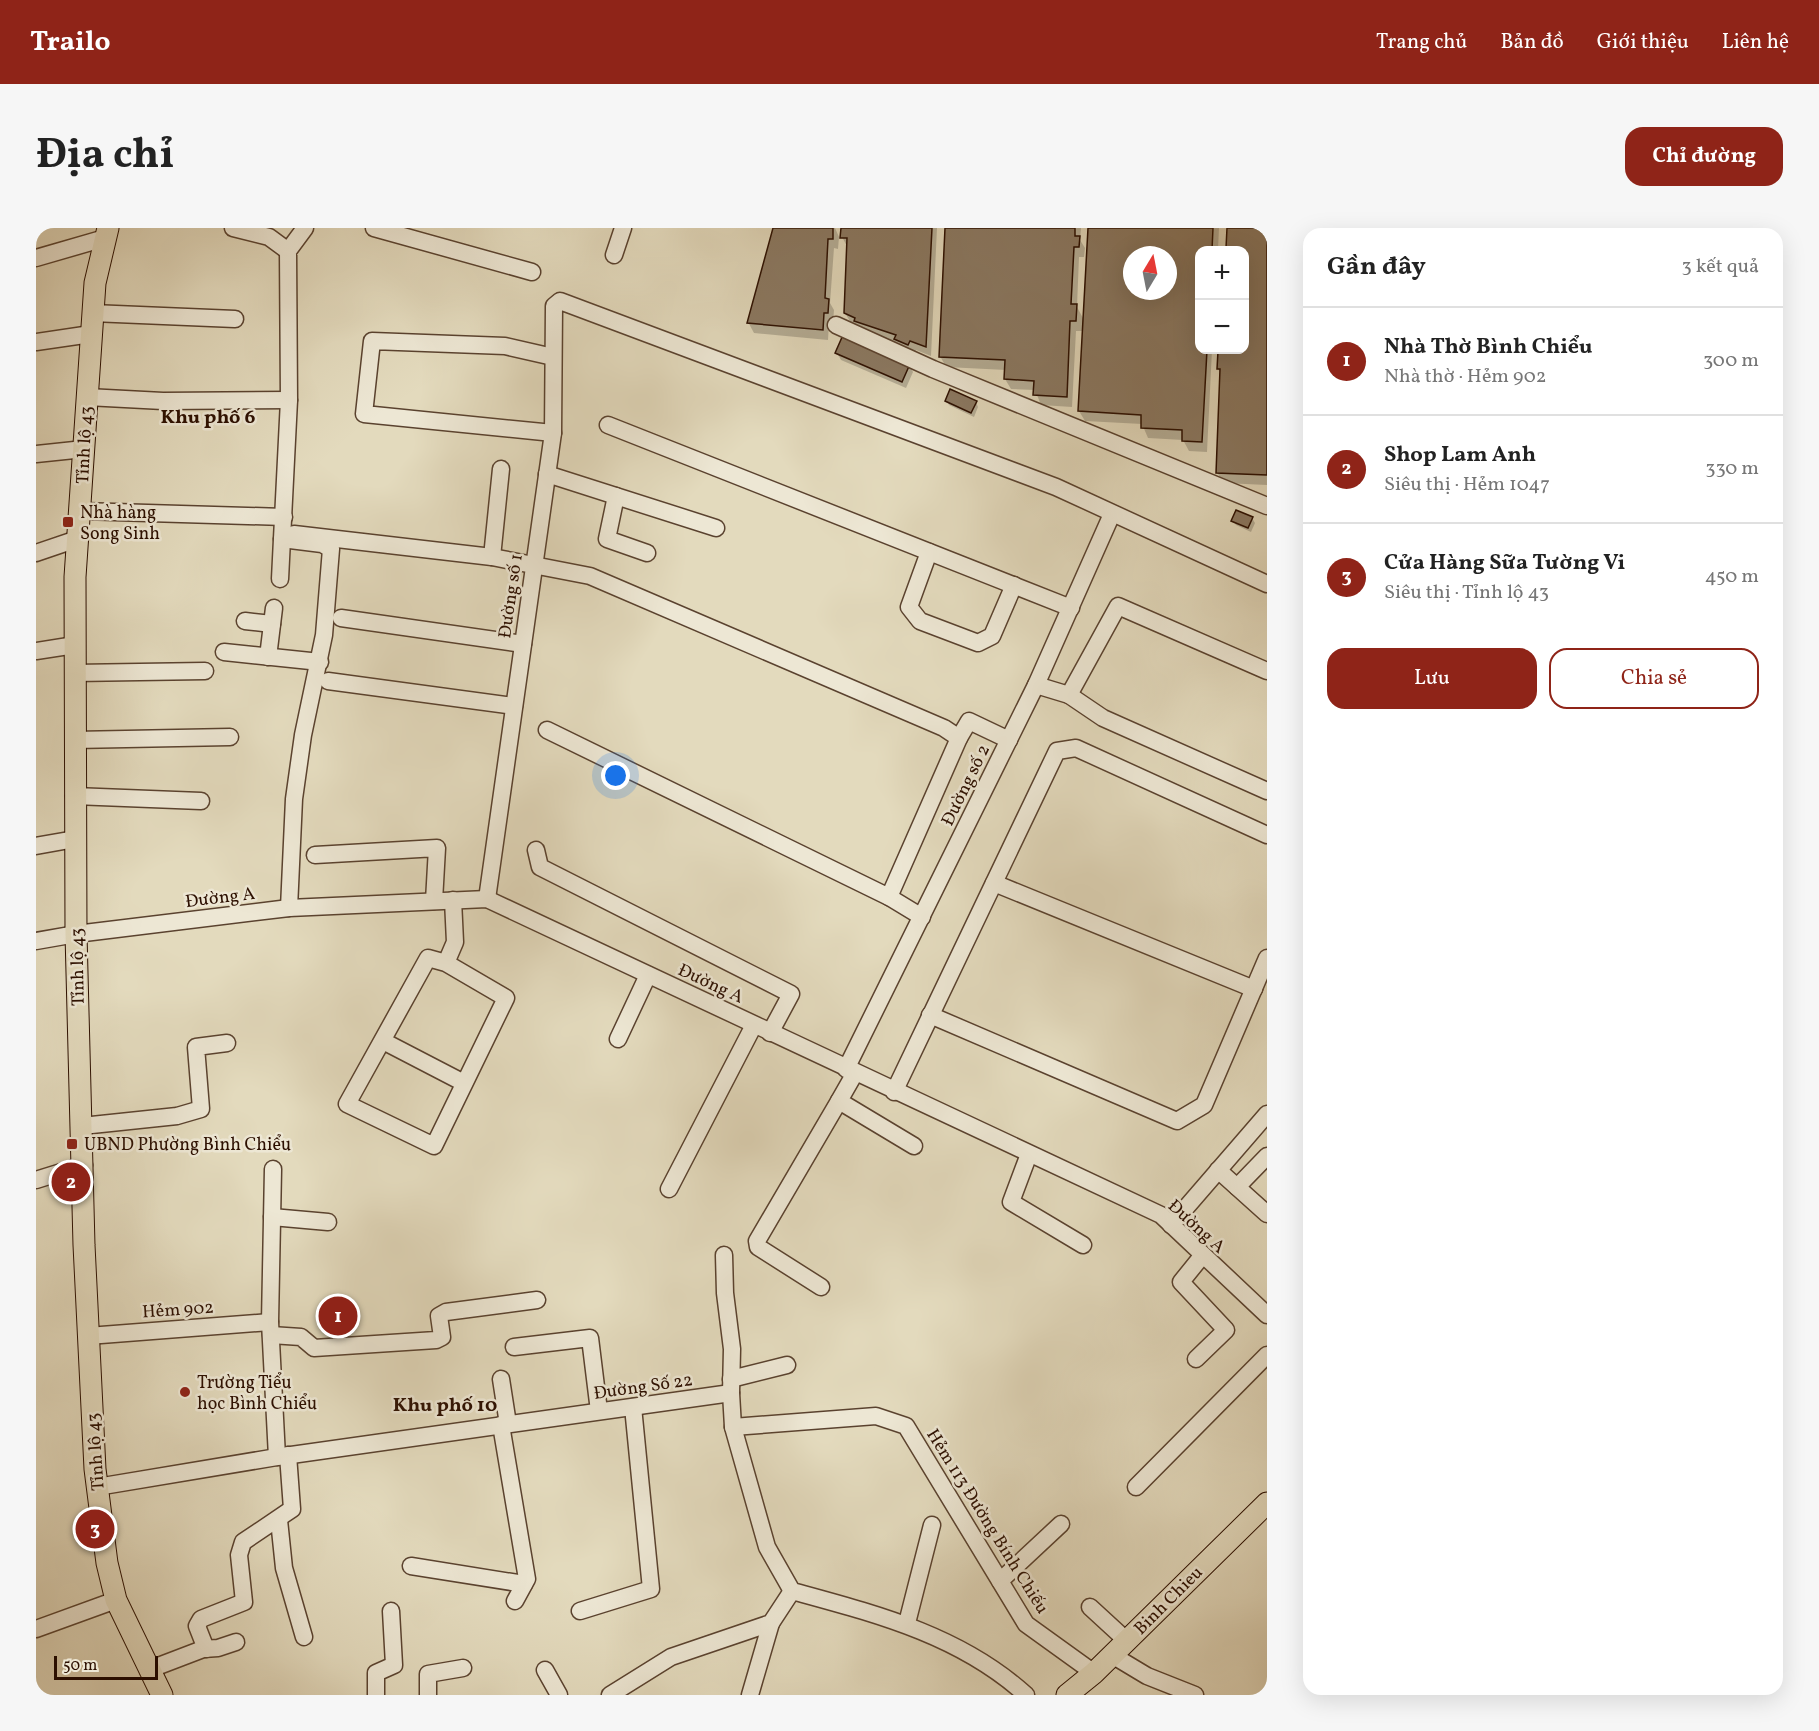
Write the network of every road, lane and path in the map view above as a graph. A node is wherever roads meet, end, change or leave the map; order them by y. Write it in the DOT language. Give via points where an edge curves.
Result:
graph roads {
  1 [pos="233,228"];
  2 [pos="305,228"];
  3 [pos="374,228"];
  4 [pos="623,228"];
  5 [pos="106,233"];
  6 [pos="288,251"];
  7 [pos="614,255"];
  8 [pos="36,258"];
  9 [pos="532,273"];
  10 [pos="235,319"];
  11 [pos="92,323"];
  12 [pos="836,325"];
  13 [pos="36,342"];
  14 [pos="553,357"];
  15 [pos="87,397"];
  16 [pos="289,400"];
  17 [pos="608,425"];
  18 [pos="553,433"];
  19 [pos="84,449"];
  20 [pos="36,454"];
  21 [pos="501,469"];
  22 [pos="547,474"];
  23 [pos="616,496"];
  24 [pos="1267,506"];
  25 [pos="81,511"];
  26 [pos="1112,514"];
  27 [pos="284,517"];
  28 [pos="716,528"];
  29 [pos="288,536"];
  30 [pos="80,538"];
  31 [pos="929,552"];
  32 [pos="36,553"];
  33 [pos="647,553"];
  34 [pos="492,557"];
  35 [pos="534,565"];
  36 [pos="280,579"];
  37 [pos="1267,584"];
  38 [pos="1014,585"];
  39 [pos="1071,608"];
  40 [pos="341,618"];
  41 [pos="244,621"];
  42 [pos="523,644"];
  43 [pos="75,645"];
  44 [pos="36,651"];
  45 [pos="224,652"];
  46 [pos="268,657"];
  47 [pos="320,662"];
  48 [pos="205,671"];
  49 [pos="1267,671"];
  50 [pos="74,673"];
  51 [pos="328,681"];
  52 [pos="1036,685"];
  53 [pos="1069,695"];
  54 [pos="514,706"];
  55 [pos="547,730"];
  56 [pos="230,737"];
  57 [pos="959,738"];
  58 [pos="74,740"];
  59 [pos="1009,740"];
  60 [pos="1267,791"];
  61 [pos="74,796"];
  62 [pos="201,801"];
  63 [pos="1267,835"];
  64 [pos="75,839"];
  65 [pos="36,846"];
  66 [pos="536,849"];
  67 [pos="315,855"];
  68 [pos="994,883"];
  69 [pos="890,897"];
  70 [pos="488,899"];
  71 [pos="453,900"];
  72 [pos="434,901"];
  73 [pos="289,908"];
  74 [pos="922,917"];
  75 [pos="76,934"];
  76 [pos="36,941"];
  77 [pos="1267,958"];
  78 [pos="446,963"];
  79 [pos="648,975"];
  80 [pos="1254,989"];
  81 [pos="930,1015"];
  82 [pos="754,1025"];
  83 [pos="770,1033"];
  84 [pos="618,1039"];
  85 [pos="383,1041"];
  86 [pos="227,1043"];
  87 [pos="850,1071"];
  88 [pos="464,1083"];
  89 [pos="894,1092"];
  90 [pos="839,1101"];
  91 [pos="1267,1114"];
  92 [pos="82,1126"];
  93 [pos="914,1146"];
  94 [pos="1029,1155"];
  95 [pos="1267,1156"];
  96 [pos="84,1165"];
  97 [pos="273,1169"];
  98 [pos="1218,1170"];
  99 [pos="36,1180"];
  100 [pos="1237,1188"];
  101 [pos="669,1189"];
  102 [pos="1267,1214"];
  103 [pos="272,1217"];
  104 [pos="328,1222"];
  105 [pos="1170,1225"];
  106 [pos="1083,1245"];
  107 [pos="724,1255"];
  108 [pos="1202,1256"];
  109 [pos="821,1287"];
  110 [pos="537,1300"];
  111 [pos="1267,1315"];
  112 [pos="271,1328"];
  113 [pos="88,1336"];
  114 [pos="514,1347"];
  115 [pos="1267,1355"];
  116 [pos="1196,1359"];
  117 [pos="787,1365"];
  118 [pos="501,1378"];
  119 [pos="731,1386"];
  120 [pos="633,1407"];
  121 [pos="599,1411"];
  122 [pos="505,1425"];
  123 [pos="733,1427"];
  124 [pos="282,1456"];
  125 [pos="1136,1486"];
  126 [pos="97,1487"];
  127 [pos="1267,1503"];
  128 [pos="279,1520"];
  129 [pos="1061,1524"];
  130 [pos="932,1525"];
  131 [pos="411,1566"];
  132 [pos="1000,1581"];
  133 [pos="524,1584"];
  134 [pos="792,1591"];
  135 [pos="116,1600"];
  136 [pos="515,1601"];
  137 [pos="1090,1607"];
  138 [pos="390,1611"];
  139 [pos="580,1611"];
  140 [pos="771,1623"];
  141 [pos="907,1623"];
  142 [pos="36,1629"];
  143 [pos="304,1638"];
  144 [pos="236,1642"];
  145 [pos="1120,1648"];
  146 [pos="206,1649"];
  147 [pos="463,1668"];
  148 [pos="148,1670"];
  149 [pos="545,1670"];
  150 [pos="1094,1673"];
  151 [pos="162,1695"];
  152 [pos="376,1695"];
  153 [pos="428,1695"];
  154 [pos="559,1695"];
  155 [pos="610,1695"];
  156 [pos="750,1695"];
  157 [pos="1026,1695"];
  158 [pos="1067,1695"];
  159 [pos="1195,1695"];
  1 -- 6 [label="street" via="269,237"];
  2 -- 6 [label="street"];
  3 -- 9 [label="street"];
  4 -- 7 [label="street"];
  5 -- 8 [label="street"];
  5 -- 11 [label="main road, Tỉnh lộ 43" via="95,283"];
  6 -- 16 [label="street"];
  10 -- 11 [label="street"];
  11 -- 13 [label="street"];
  11 -- 15 [label="main road, Tỉnh lộ 43"];
  12 -- 24 [label="street" via="933,369"];
  14 -- 18 [label="street, Đường số 1"];
  14 -- 18 [label="street" via="505,346 372,341 364,414"];
  14 -- 26 [label="street, Đường số 1" via="554,306 560,301 1056,487"];
  15 -- 16 [label="street"];
  15 -- 19 [label="main road, Tỉnh lộ 43"];
  16 -- 27 [label="street"];
  17 -- 31 [label="street"];
  18 -- 22 [label="street, Đường số 1"];
  19 -- 20 [label="street"];
  19 -- 25 [label="main road, Tỉnh lộ 43"];
  21 -- 34 [label="street"];
  22 -- 23 [label="street"];
  22 -- 35 [label="street, Đường số 1"];
  23 -- 28 [label="street"];
  23 -- 33 [label="street" via="607,539"];
  25 -- 27 [label="street"];
  25 -- 30 [label="main road, Tỉnh lộ 43"];
  26 -- 37 [label="street"];
  26 -- 39 [label="street, Đường số 2"];
  27 -- 29 [label="street"];
  29 -- 34 [label="street"];
  29 -- 36 [label="street"];
  29 -- 47 [label="street" via="331,549"];
  30 -- 32 [label="street"];
  30 -- 43 [label="main road, Tỉnh lộ 43" via="75,577"];
  31 -- 38 [label="street"];
  31 -- 38 [label="street" via="909,607 920,621 978,643 992,636"];
  34 -- 35 [label="street"];
  35 -- 42 [label="street, Đường số 1"];
  35 -- 57 [label="street" via="590,576 944,728"];
  38 -- 39 [label="street"];
  39 -- 52 [label="street, Đường số 2"];
  40 -- 42 [label="street"];
  41 -- 46 [label="street" via="273,616"];
  42 -- 54 [label="street, Đường số 1"];
  43 -- 44 [label="street"];
  43 -- 50 [label="main road, Tỉnh lộ 43"];
  45 -- 46 [label="street"];
  46 -- 47 [label="street"];
  47 -- 73 [label="street" via="303,735 294,799"];
  48 -- 50 [label="street"];
  49 -- 53 [label="street" via="1118,606"];
  50 -- 58 [label="main road, Tỉnh lộ 43"];
  51 -- 54 [label="street"];
  52 -- 53 [label="street"];
  52 -- 59 [label="street, Đường số 2"];
  53 -- 60 [label="street" via="1103,718"];
  54 -- 70 [label="street, Đường số 1"];
  55 -- 69 [label="street"];
  56 -- 58 [label="street"];
  57 -- 59 [label="street" via="969,721"];
  57 -- 69 [label="street"];
  58 -- 61 [label="main road, Tỉnh lộ 43"];
  59 -- 74 [label="street, Đường số 2"];
  61 -- 62 [label="street"];
  61 -- 64 [label="main road, Tỉnh lộ 43"];
  63 -- 68 [label="street" via="1076,748 1057,751"];
  64 -- 65 [label="street"];
  64 -- 75 [label="main road, Tỉnh lộ 43"];
  66 -- 83 [label="street" via="540,867 791,994"];
  67 -- 72 [label="street" via="437,848"];
  68 -- 80 [label="street"];
  68 -- 81 [label="street"];
  69 -- 74 [label="street"];
  70 -- 71 [label="street, Đường A"];
  70 -- 79 [label="street, Đường A"];
  71 -- 72 [label="street, Đường A"];
  71 -- 78 [label="street" via="455,942"];
  72 -- 73 [label="street, Đường A"];
  73 -- 75 [label="street, Đường A"];
  74 -- 87 [label="street, Đường số 2"];
  75 -- 76 [label="street, Đường A"];
  75 -- 92 [label="main road, Tỉnh lộ 43"];
  77 -- 80 [label="street"];
  78 -- 85 [label="street" via="428,958"];
  78 -- 88 [label="street" via="506,998"];
  79 -- 82 [label="street, Đường A"];
  79 -- 84 [label="street"];
  80 -- 81 [label="street" via="1204,1105 1177,1122"];
  81 -- 89 [label="street"];
  82 -- 83 [label="street, Đường A"];
  82 -- 101 [label="street"];
  83 -- 87 [label="street, Đường A"];
  85 -- 88 [label="street"];
  85 -- 88 [label="street" via="347,1104 434,1146"];
  86 -- 92 [label="street" via="196,1047 201,1109 177,1116"];
  87 -- 89 [label="street, Đường A"];
  87 -- 90 [label="street, Đường số 2"];
  89 -- 94 [label="street, Đường A"];
  90 -- 93 [label="street"];
  90 -- 109 [label="street, Đường số 2" via="757,1241 758,1247"];
  91 -- 98 [label="street"];
  92 -- 96 [label="main road, Tỉnh lộ 43"];
  94 -- 105 [label="street, Đường A" via="1161,1215"];
  94 -- 106 [label="street" via="1011,1202"];
  95 -- 100 [label="street"];
  96 -- 99 [label="street"];
  96 -- 113 [label="main road, Tỉnh lộ 43"];
  97 -- 103 [label="street"];
  98 -- 100 [label="street"];
  98 -- 105 [label="street"];
  100 -- 102 [label="street"];
  103 -- 104 [label="street"];
  103 -- 112 [label="street"];
  105 -- 108 [label="street, Đường A"];
  107 -- 119 [label="street"];
  108 -- 111 [label="street, Đường A"];
  108 -- 116 [label="street" via="1181,1282 1226,1330"];
  110 -- 112 [label="street, Hẻm 902" via="446,1312 440,1316 442,1336 436,1340 314,1348 301,1337"];
  112 -- 113 [label="street, Hẻm 902"];
  112 -- 124 [label="street"];
  113 -- 126 [label="main road, Tỉnh lộ 43"];
  114 -- 121 [label="street" via="590,1338"];
  115 -- 125 [label="street"];
  117 -- 119 [label="street, Đường Số 22"];
  118 -- 122 [label="street"];
  119 -- 120 [label="street, Đường Số 22"];
  119 -- 123 [label="street"];
  120 -- 121 [label="street, Đường Số 22"];
  120 -- 139 [label="street" via="651,1589"];
  121 -- 122 [label="street, Đường Số 22"];
  122 -- 124 [label="street, Đường Số 22"];
  122 -- 133 [label="street" via="527,1579"];
  123 -- 132 [label="street, Hẻm 113 Đường Bính Chiếu" via="876,1416 906,1426"];
  123 -- 134 [label="street" via="767,1547"];
  124 -- 126 [label="street, Đường Số 22"];
  124 -- 128 [label="street" via="293,1507"];
  126 -- 135 [label="main road, Tỉnh lộ 43"];
  127 -- 145 [label="main road, Binh Chieu"];
  128 -- 143 [label="street" via="284,1568"];
  128 -- 146 [label="street" via="241,1545 243,1604 201,1619 197,1626"];
  129 -- 132 [label="street"];
  130 -- 141 [label="street"];
  131 -- 133 [label="street"];
  132 -- 150 [label="street, Hẻm 113 Đường Bính Chiếu" via="1026,1624"];
  133 -- 136 [label="street"];
  134 -- 140 [label="street"];
  134 -- 141 [label="street"];
  135 -- 142 [label="street"];
  135 -- 148 [label="main road, Tỉnh lộ 43"];
  137 -- 145 [label="street"];
  138 -- 152 [label="street" via="394,1665 376,1673"];
  140 -- 155 [label="street" via="671,1657"];
  140 -- 156 [label="street"];
  141 -- 157 [label="street" via="972,1656"];
  144 -- 146 [label="street"];
  145 -- 150 [label="main road, Binh Chieu"];
  145 -- 159 [label="street" via="1147,1676"];
  146 -- 148 [label="street"];
  147 -- 153 [label="street" via="428,1674"];
  148 -- 151 [label="main road, Tỉnh lộ 43"];
  149 -- 154 [label="street"];
  150 -- 158 [label="main road, Binh Chieu"];
}
